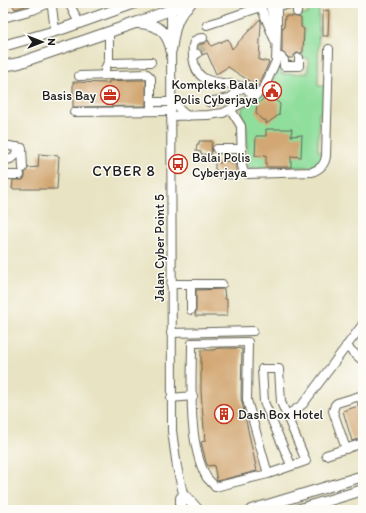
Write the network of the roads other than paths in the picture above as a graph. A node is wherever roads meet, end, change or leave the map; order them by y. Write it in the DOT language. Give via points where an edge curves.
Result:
graph roads {
  1 [pos="69,3"];
  2 [pos="135,3"];
  3 [pos="190,3"];
  4 [pos="171,7"];
  5 [pos="271,7"];
  6 [pos="297,12"];
  7 [pos="3,18"];
  8 [pos="79,23"];
  9 [pos="136,23"];
  10 [pos="207,25"];
  11 [pos="55,31"];
  12 [pos="109,32"];
  13 [pos="203,38"];
  14 [pos="3,46"];
  15 [pos="277,46"];
  16 [pos="329,49"];
  17 [pos="171,50"];
  18 [pos="277,57"];
  19 [pos="299,58"];
  20 [pos="111,62"];
  21 [pos="151,62"];
  22 [pos="3,66"];
  23 [pos="105,75"];
  24 [pos="117,75"];
  25 [pos="79,76"];
  26 [pos="243,87"];
  27 [pos="254,97"];
  28 [pos="171,98"];
  29 [pos="209,102"];
  30 [pos="151,106"];
  31 [pos="231,110"];
  32 [pos="74,112"];
  33 [pos="171,114"];
  34 [pos="187,116"];
  35 [pos="171,132"];
  36 [pos="3,145"];
  37 [pos="18,147"];
  38 [pos="217,149"];
  39 [pos="242,149"];
  40 [pos="3,163"];
  41 [pos="3,175"];
  42 [pos="172,284"];
  43 [pos="191,284"];
  44 [pos="222,284"];
  45 [pos="191,310"];
  46 [pos="363,324"];
  47 [pos="253,331"];
  48 [pos="172,333"];
  49 [pos="346,346"];
  50 [pos="363,361"];
  51 [pos="193,396"];
  52 [pos="362,396"];
  53 [pos="172,398"];
  54 [pos="363,405"];
  55 [pos="286,415"];
  56 [pos="363,443"];
  57 [pos="346,449"];
  58 [pos="326,455"];
  59 [pos="291,465"];
  60 [pos="268,474"];
  61 [pos="363,476"];
  62 [pos="363,490"];
  63 [pos="183,496"];
  64 [pos="181,510"];
  65 [pos="184,510"];
  66 [pos="190,510"];
  67 [pos="198,510"];
  68 [pos="251,510"];
  69 [pos="296,510"];
  1 -- 8 [label="street"];
  2 -- 8 [label="main road"];
  3 -- 4 [label="main road"];
  3 -- 17 [label="main road" via="178,17"];
  4 -- 9 [label="main road"];
  4 -- 17 [label="street, Jalan Cyber Point 5"];
  5 -- 6 [label="street" via="297,4"];
  5 -- 10 [label="street" via="261,7"];
  5 -- 15 [label="street"];
  5 -- 15 [label="street" via="277,29"];
  7 -- 11 [label="street" via="49,3 52,6"];
  8 -- 11 [label="main road"];
  9 -- 12 [label="main road"];
  9 -- 17 [label="main road" via="148,23 161,30 169,40"];
  11 -- 14 [label="main road"];
  12 -- 20 [label="street"];
  12 -- 22 [label="main road" via="19,63"];
  13 -- 26 [label="street" via="194,41 193,45 196,68 204,78"];
  15 -- 18 [label="street"];
  16 -- 39 [label="street" via="326,160 321,168 312,172 248,174 242,170"];
  17 -- 28 [label="street, Jalan Cyber Point 5"];
  18 -- 19 [label="street" via="284,60 284,66 299,66"];
  18 -- 27 [label="street" via="264,88"];
  20 -- 21 [label="street"];
  20 -- 23 [label="street" via="105,69"];
  20 -- 24 [label="street" via="116,67"];
  23 -- 24 [label="street"];
  23 -- 25 [label="street"];
  24 -- 30 [label="street" via="150,76"];
  26 -- 27 [label="street"];
  26 -- 29 [label="street" via="230,98"];
  27 -- 31 [label="street"];
  28 -- 30 [label="street"];
  28 -- 33 [label="street, Jalan Cyber Point 5"];
  28 -- 34 [label="street"];
  30 -- 32 [label="street"];
  30 -- 33 [label="street"];
  31 -- 34 [label="street" via="214,115"];
  31 -- 39 [label="street" via="241,126"];
  33 -- 34 [label="street"];
  33 -- 35 [label="street, Jalan Cyber Point 5"];
  34 -- 35 [label="street" via="176,124"];
  35 -- 42 [label="street, Jalan Cyber Point 5"];
  36 -- 37 [label="street"];
  37 -- 40 [label="street" via="16,156"];
  37 -- 41 [label="street" via="22,148 21,172"];
  38 -- 39 [label="street" via="226,153"];
  42 -- 43 [label="street"];
  42 -- 48 [label="street, Jalan Cyber Point 5"];
  43 -- 44 [label="street"];
  43 -- 45 [label="street"];
  46 -- 49 [label="street"];
  47 -- 48 [label="street"];
  48 -- 53 [label="street, Jalan Cyber Point 5"];
  49 -- 50 [label="street"];
  49 -- 55 [label="street" via="303,404"];
  51 -- 53 [label="street"];
  51 -- 60 [label="street" via="194,432 198,454 207,478 215,487"];
  51 -- 60 [label="street" via="192,343 248,342 247,400"];
  52 -- 54 [label="street"];
  52 -- 57 [label="street" via="337,403 334,408"];
  53 -- 63 [label="street, Jalan Cyber Point 5" via="172,431"];
  55 -- 59 [label="street" via="306,461"];
  55 -- 59 [label="street" via="281,402 279,369 262,369 264,402"];
  56 -- 57 [label="street"];
  57 -- 58 [label="street"];
  59 -- 60 [label="street"];
  61 -- 68 [label="main road"];
  62 -- 69 [label="main road"];
  63 -- 64 [label="main road"];
  63 -- 65 [label="street, Jalan Cyber Point 5"];
  63 -- 66 [label="street, Jalan Cyber Point 5"];
  63 -- 67 [label="main road"];
}
